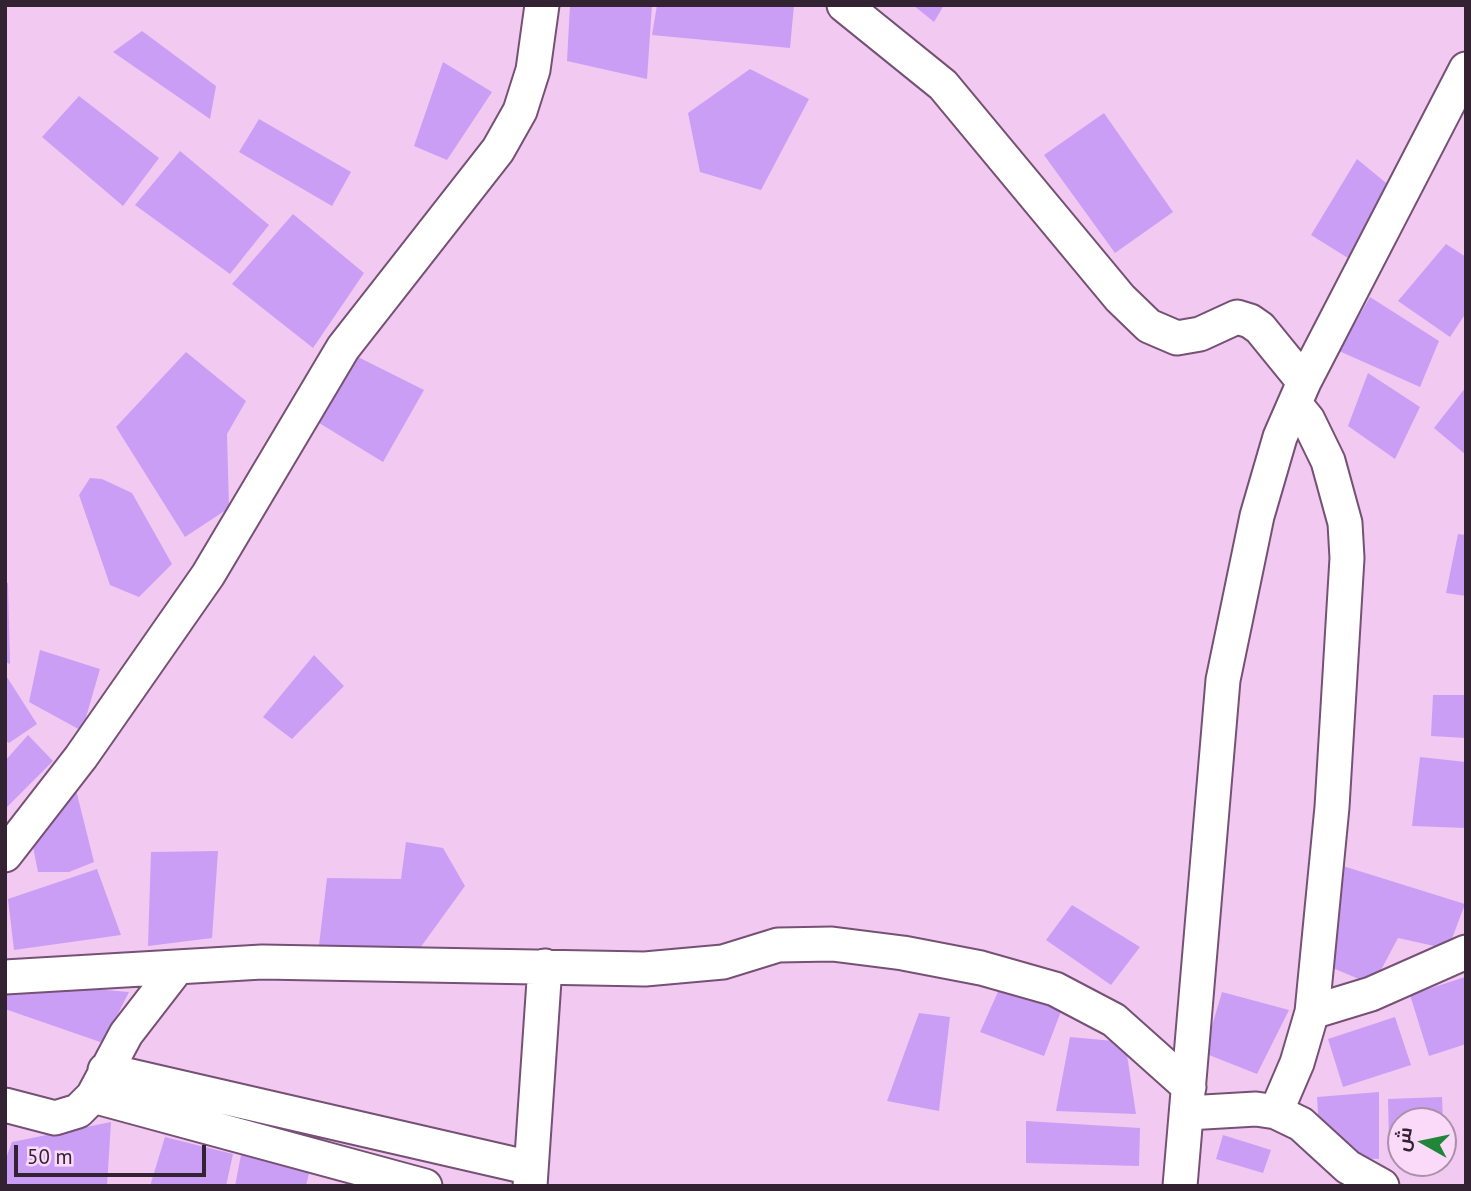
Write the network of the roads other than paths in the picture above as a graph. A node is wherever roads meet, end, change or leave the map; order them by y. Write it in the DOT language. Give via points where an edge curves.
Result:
graph roads {
  1 [pos="542,5"];
  2 [pos="844,5"];
  3 [pos="1466,69"];
  4 [pos="1299,393"];
  5 [pos="5,855"];
  6 [pos="1466,951"];
  7 [pos="545,966"];
  8 [pos="177,968"];
  9 [pos="5,976"];
  10 [pos="1312,1012"];
  11 [pos="99,1083"];
  12 [pos="1188,1100"];
  13 [pos="5,1105"];
  14 [pos="1276,1112"];
  15 [pos="531,1177"];
  16 [pos="425,1186"];
  17 [pos="1180,1186"];
  18 [pos="1382,1186"];
  1 -- 5 [label="street" via="520,111 498,150 343,348 208,575 81,757"];
  2 -- 4 [label="street" via="943,85 1120,298 1149,326 1177,338 1200,334 1237,317 1250,321 1260,328"];
  3 -- 4 [label="street"];
  4 -- 10 [label="street" via="1328,461 1345,523 1347,558 1334,782"];
  4 -- 12 [label="street" via="1280,437 1257,516 1223,680"];
  6 -- 10 [label="street" via="1371,994"];
  7 -- 8 [label="street" via="320,961 206,963"];
  7 -- 12 [label="street" via="645,970 701,966 800,943 903,953 1017,978 1090,1005 1135,1037"];
  7 -- 15 [label="street"];
  8 -- 9 [label="street"];
  8 -- 11 [label="street" via="126,1034"];
  10 -- 14 [label="street"];
  11 -- 13 [label="street" via="78,1111 61,1118"];
  11 -- 15 [label="street"];
  11 -- 16 [label="street"];
  12 -- 14 [label="street"];
  12 -- 17 [label="street"];
  14 -- 18 [label="street" via="1301,1124 1348,1167"];
}
